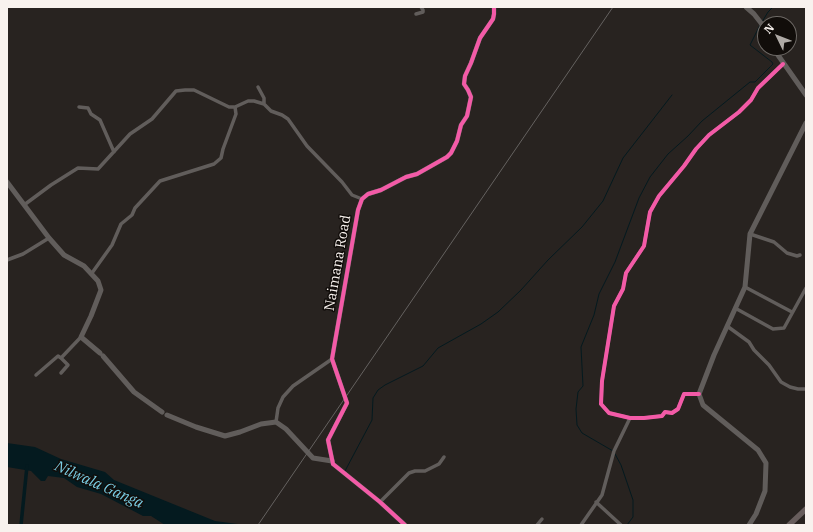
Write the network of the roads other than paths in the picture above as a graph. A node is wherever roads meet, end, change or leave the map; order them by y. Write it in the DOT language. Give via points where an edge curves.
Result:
graph roads {
  1 [pos="421,7"];
  2 [pos="494,7"];
  3 [pos="746,7"];
  4 [pos="416,14"];
  5 [pos="757,18"];
  6 [pos="778,56"];
  7 [pos="784,64"];
  8 [pos="258,87"];
  9 [pos="806,95"];
  10 [pos="264,104"];
  11 [pos="79,107"];
  12 [pos="236,107"];
  13 [pos="806,123"];
  14 [pos="804,132"];
  15 [pos="114,152"];
  16 [pos="7,182"];
  17 [pos="362,199"];
  18 [pos="24,205"];
  19 [pos="750,234"];
  20 [pos="50,238"];
  21 [pos="800,254"];
  22 [pos="7,260"];
  23 [pos="92,273"];
  24 [pos="745,287"];
  25 [pos="806,288"];
  26 [pos="735,308"];
  27 [pos="792,312"];
  28 [pos="727,326"];
  29 [pos="81,337"];
  30 [pos="61,358"];
  31 [pos="332,359"];
  32 [pos="61,373"];
  33 [pos="36,375"];
  34 [pos="806,389"];
  35 [pos="699,394"];
  36 [pos="630,418"];
  37 [pos="276,422"];
  38 [pos="444,457"];
  39 [pos="332,461"];
  40 [pos="380,502"];
  41 [pos="596,502"];
  42 [pos="806,509"];
  43 [pos="542,519"];
  44 [pos="791,524"];
  45 [pos="406,525"];
  46 [pos="537,525"];
  47 [pos="581,525"];
  48 [pos="621,525"];
  49 [pos="749,525"];
  1 -- 4 [label="street" via="423,12"];
  2 -- 17 [label="street, Naimana Road" via="493,19 480,38 465,76 464,84 471,96 467,116 451,153 417,174 368,194"];
  3 -- 5 [label="main road"];
  6 -- 7 [label="main road"];
  7 -- 9 [label="main road"];
  7 -- 36 [label="street" via="758,88 743,108 709,135 696,149 659,196 650,212 644,246 626,273 614,306 602,381 601,404 610,412"];
  8 -- 10 [label="street"];
  10 -- 12 [label="street" via="248,101"];
  10 -- 17 [label="street" via="271,111 288,119 307,146 352,195"];
  11 -- 15 [label="street" via="88,108 91,114 100,120"];
  12 -- 15 [label="street" via="229,107 194,90 176,91 152,119 130,134"];
  12 -- 23 [label="street" via="221,158 214,164 160,181 135,208 132,215 120,224 112,246"];
  13 -- 14 [label="main road"];
  14 -- 19 [label="main road"];
  15 -- 18 [label="street" via="98,169 78,168"];
  16 -- 18 [label="main road"];
  17 -- 31 [label="street, Naimana Road"];
  18 -- 20 [label="main road"];
  19 -- 21 [label="street" via="774,242 787,253 797,256"];
  19 -- 24 [label="main road"];
  20 -- 22 [label="street"];
  20 -- 23 [label="main road" via="64,255"];
  23 -- 29 [label="main road" via="101,290"];
  24 -- 26 [label="main road"];
  24 -- 27 [label="street"];
  25 -- 27 [label="street"];
  26 -- 27 [label="street" via="773,329 784,328"];
  26 -- 28 [label="main road"];
  28 -- 34 [label="street" via="749,342 781,382 790,387"];
  28 -- 35 [label="main road"];
  29 -- 30 [label="street"];
  29 -- 37 [label="main road" via="102,355 134,392 164,413 196,427 225,436 261,424"];
  30 -- 32 [label="street" via="68,365"];
  30 -- 33 [label="street" via="58,356"];
  31 -- 37 [label="street" via="292,386 278,408"];
  31 -- 39 [label="street, Naimana Road" via="347,403 328,440"];
  35 -- 36 [label="street" via="684,394 678,408 672,413"];
  35 -- 49 [label="main road" via="703,405 758,450 766,463 765,491"];
  36 -- 41 [label="street" via="614,451 602,495"];
  37 -- 39 [label="main road" via="313,458"];
  38 -- 40 [label="street" via="439,464 425,471 415,470 409,473"];
  39 -- 40 [label="street"];
  40 -- 45 [label="street"];
  41 -- 47 [label="street"];
  41 -- 48 [label="street"];
  42 -- 44 [label="main road"];
  43 -- 46 [label="street"];
}
